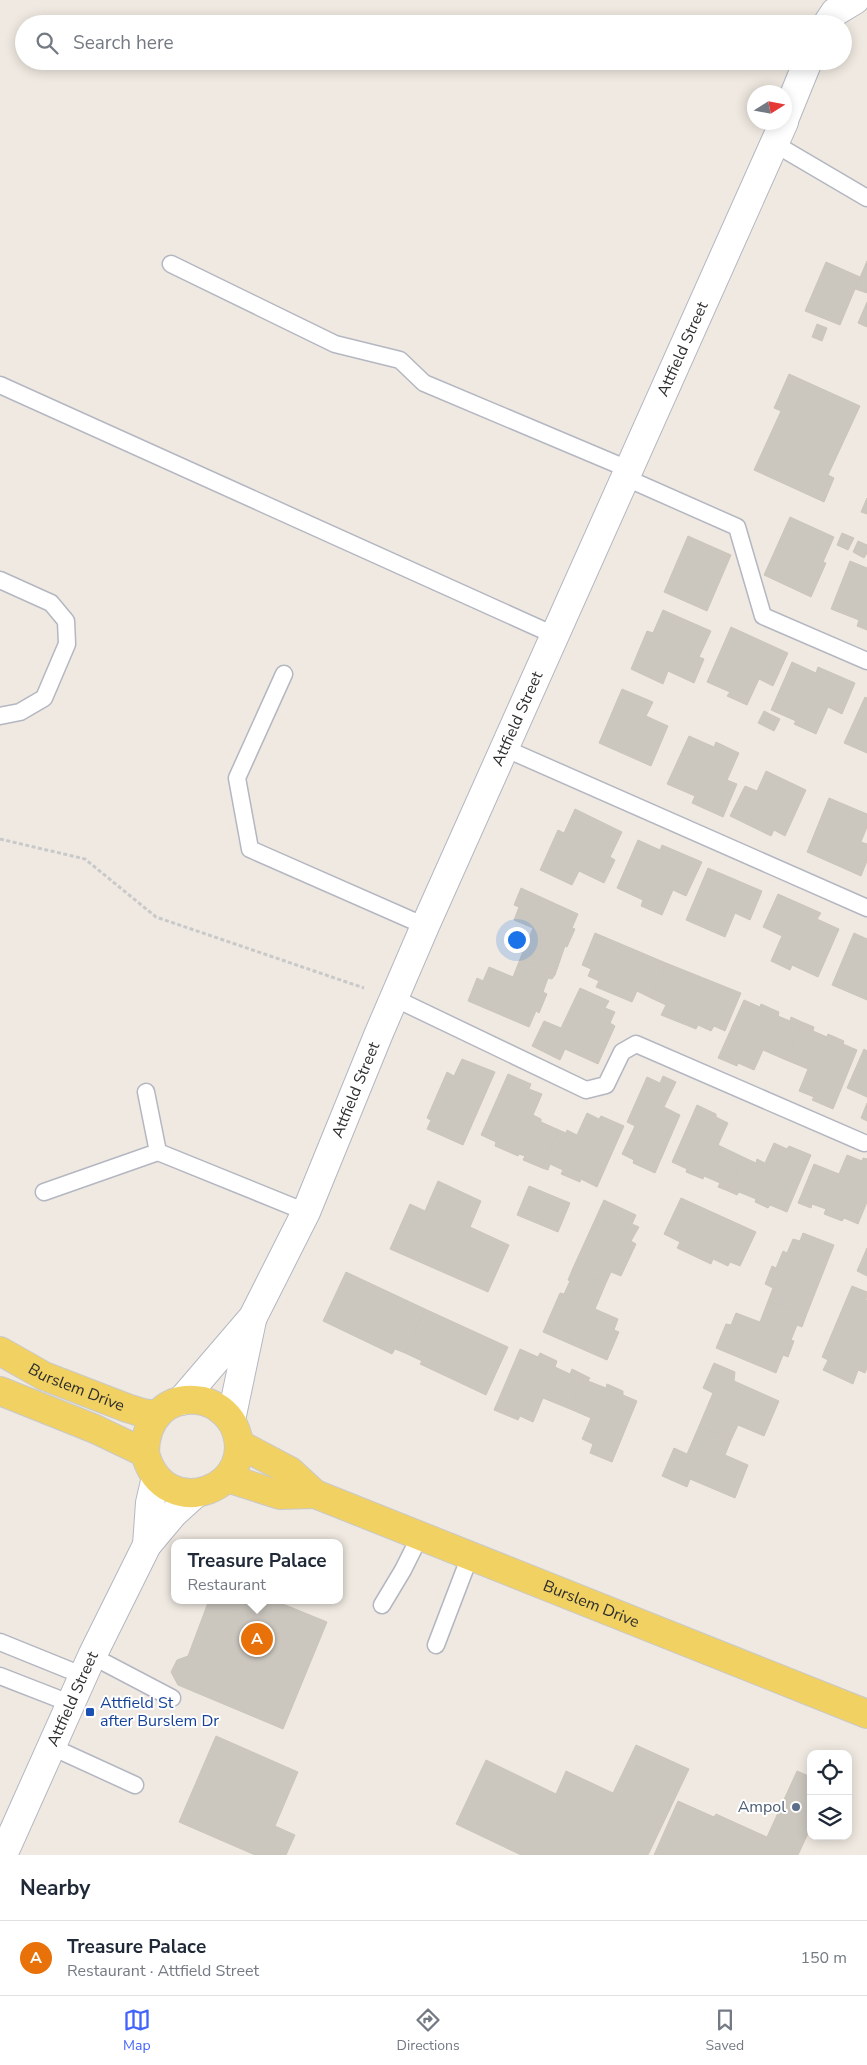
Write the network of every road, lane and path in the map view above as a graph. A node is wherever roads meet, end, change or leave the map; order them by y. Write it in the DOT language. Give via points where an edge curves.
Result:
graph roads {
  1 [pos="855,0"];
  2 [pos="833,15"];
  3 [pos="804,70"];
  4 [pos="792,101"];
  5 [pos="781,130"];
  6 [pos="782,130"];
  7 [pos="867,198"];
  8 [pos="171,264"];
  9 [pos="0,385"];
  10 [pos="626,473"];
  11 [pos="0,580"];
  12 [pos="554,635"];
  13 [pos="867,661"];
  14 [pos="284,674"];
  15 [pos="0,716"];
  16 [pos="504,748"];
  17 [pos="0,839"];
  18 [pos="867,908"];
  19 [pos="425,926"];
  20 [pos="394,998"];
  21 [pos="146,1092"];
  22 [pos="864,1143"];
  23 [pos="158,1152"];
  24 [pos="44,1192"];
  25 [pos="306,1212"];
  26 [pos="253,1317"];
  27 [pos="0,1351"];
  28 [pos="0,1391"];
  29 [pos="181,1401"];
  30 [pos="157,1415"];
  31 [pos="235,1432"];
  32 [pos="150,1465"];
  33 [pos="226,1478"];
  34 [pos="195,1494"];
  35 [pos="315,1494"];
  36 [pos="420,1536"];
  37 [pos="147,1545"];
  38 [pos="470,1556"];
  39 [pos="382,1605"];
  40 [pos="0,1642"];
  41 [pos="436,1645"];
  42 [pos="88,1666"];
  43 [pos="0,1676"];
  44 [pos="172,1698"];
  45 [pos="72,1704"];
  46 [pos="867,1714"];
  47 [pos="52,1747"];
  48 [pos="135,1785"];
  49 [pos="3,1855"];
  1 -- 2 [label="street"];
  3 -- 4 [label="street, Attfield Street"];
  5 -- 10 [label="street, Attfield Street"];
  6 -- 7 [label="lane"];
  8 -- 10 [label="lane" via="335,344 400,360 424,383"];
  9 -- 12 [label="lane"];
  10 -- 12 [label="street, Attfield Street"];
  10 -- 13 [label="lane" via="737,527 763,616"];
  11 -- 15 [label="lane" via="51,603 66,621 67,644 44,698 20,712"];
  12 -- 16 [label="street, Attfield Street"];
  14 -- 19 [label="lane" via="237,778 250,849"];
  16 -- 18 [label="lane"];
  16 -- 19 [label="street, Attfield Street"];
  17 -- 20 [label="path" via="85,859 156,917"];
  19 -- 20 [label="street, Attfield Street"];
  20 -- 22 [label="lane" via="586,1090 606,1085 622,1052 636,1044"];
  20 -- 25 [label="street, Attfield Street"];
  21 -- 23 [label="lane"];
  23 -- 24 [label="lane"];
  23 -- 25 [label="lane"];
  25 -- 26 [label="street, Attfield Street"];
  26 -- 29 [label="street, Attfield Street"];
  26 -- 31 [label="street, Attfield Street"];
  27 -- 30 [label="main road, Burslem Drive" via="44,1376 127,1408"];
  28 -- 32 [label="main road, Burslem Drive" via="95,1429"];
  29 -- 30 [label="main road" via="167,1406"];
  29 -- 31 [label="main road, Burslem Drive" via="208,1402 221,1410"];
  30 -- 32 [label="main road" via="145,1439"];
  31 -- 33 [label="main road" via="238,1456"];
  31 -- 35 [label="main road, Burslem Drive" via="290,1471"];
  32 -- 34 [label="main road, Burslem Drive" via="167,1487"];
  32 -- 37 [label="street, Attfield Street"];
  33 -- 34 [label="main road" via="218,1486"];
  33 -- 35 [label="main road, Burslem Drive" via="280,1495"];
  34 -- 37 [label="street, Attfield Street"];
  35 -- 36 [label="main road, Burslem Drive"];
  36 -- 38 [label="main road, Burslem Drive"];
  36 -- 39 [label="lane"];
  37 -- 42 [label="street, Attfield Street"];
  38 -- 41 [label="lane"];
  38 -- 46 [label="main road, Burslem Drive"];
  40 -- 42 [label="lane"];
  42 -- 44 [label="lane"];
  42 -- 45 [label="street, Attfield Street"];
  43 -- 45 [label="lane"];
  45 -- 47 [label="street, Attfield Street"];
  47 -- 48 [label="lane"];
  47 -- 49 [label="street, Attfield Street"];
}
